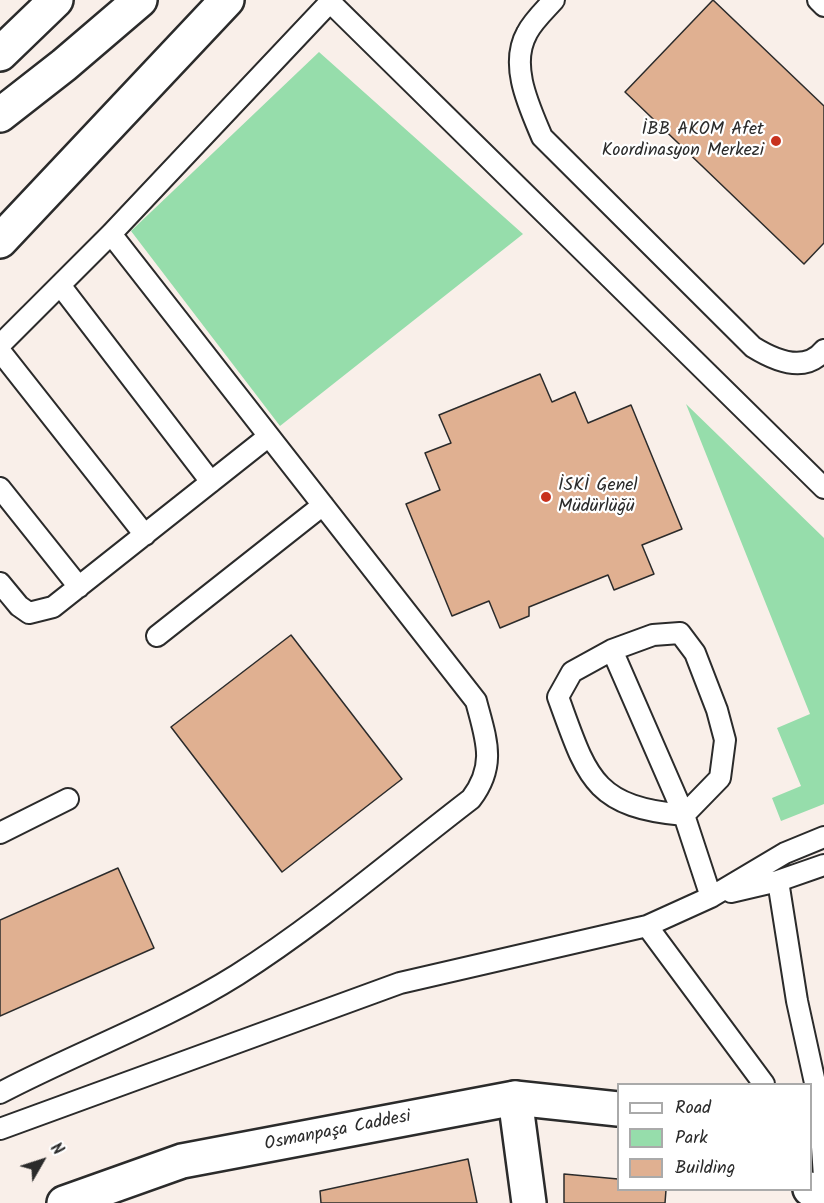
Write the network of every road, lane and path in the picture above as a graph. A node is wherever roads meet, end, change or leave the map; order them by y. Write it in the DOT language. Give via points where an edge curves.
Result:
graph roads {
  1 [pos="56,0"];
  2 [pos="140,0"];
  3 [pos="227,0"];
  4 [pos="554,0"];
  5 [pos="818,0"];
  6 [pos="331,1"];
  7 [pos="824,6"];
  8 [pos="0,54"];
  9 [pos="0,115"];
  10 [pos="111,234"];
  11 [pos="0,241"];
  12 [pos="60,285"];
  13 [pos="0,345"];
  14 [pos="824,350"];
  15 [pos="0,351"];
  16 [pos="269,436"];
  17 [pos="211,482"];
  18 [pos="0,488"];
  19 [pos="824,488"];
  20 [pos="323,505"];
  21 [pos="145,535"];
  22 [pos="0,583"];
  23 [pos="79,587"];
  24 [pos="157,636"];
  25 [pos="612,650"];
  26 [pos="68,799"];
  27 [pos="684,814"];
  28 [pos="0,833"];
  29 [pos="824,837"];
  30 [pos="824,865"];
  31 [pos="778,882"];
  32 [pos="711,897"];
  33 [pos="647,926"];
  34 [pos="763,1083"];
  35 [pos="0,1093"];
  36 [pos="514,1098"];
  37 [pos="617,1109"];
  38 [pos="0,1129"];
  39 [pos="812,1173"];
  40 [pos="824,1177"];
  41 [pos="824,1196"];
  42 [pos="63,1203"];
  43 [pos="529,1203"];
  1 -- 8 [label="main road"];
  2 -- 9 [label="main road"];
  3 -- 11 [label="main road"];
  4 -- 14 [label="lane" via="526,34 519,68 542,137 753,347 771,358 798,365"];
  5 -- 7 [label="lane"];
  6 -- 10 [label="lane"];
  6 -- 19 [label="lane"];
  10 -- 12 [label="lane"];
  10 -- 16 [label="lane"];
  12 -- 13 [label="lane"];
  12 -- 17 [label="lane"];
  15 -- 21 [label="lane"];
  16 -- 17 [label="lane"];
  16 -- 20 [label="lane"];
  17 -- 21 [label="lane"];
  18 -- 23 [label="lane"];
  20 -- 24 [label="lane"];
  20 -- 35 [label="lane" via="476,701 488,747 484,782 471,799 238,974 179,1009"];
  21 -- 23 [label="lane"];
  22 -- 23 [label="lane" via="29,613 53,608"];
  25 -- 27 [label="lane"];
  25 -- 27 [label="lane" via="572,672 558,697 578,752 594,780 619,802 650,812"];
  25 -- 27 [label="lane" via="653,635 680,633 695,653 725,740 720,778"];
  26 -- 28 [label="lane"];
  27 -- 32 [label="lane"];
  29 -- 32 [label="lane" via="785,853"];
  30 -- 31 [label="lane"];
  31 -- 32 [label="lane"];
  31 -- 40 [label="lane" via="797,1001 819,1101"];
  32 -- 33 [label="lane"];
  33 -- 34 [label="lane"];
  33 -- 38 [label="lane" via="400,983"];
  36 -- 37 [label="main road, Osmanpaşa Caddesi"];
  36 -- 42 [label="main road, Osmanpaşa Caddesi" via="182,1161"];
  36 -- 43 [label="main road"];
  39 -- 41 [label="lane"];
}
